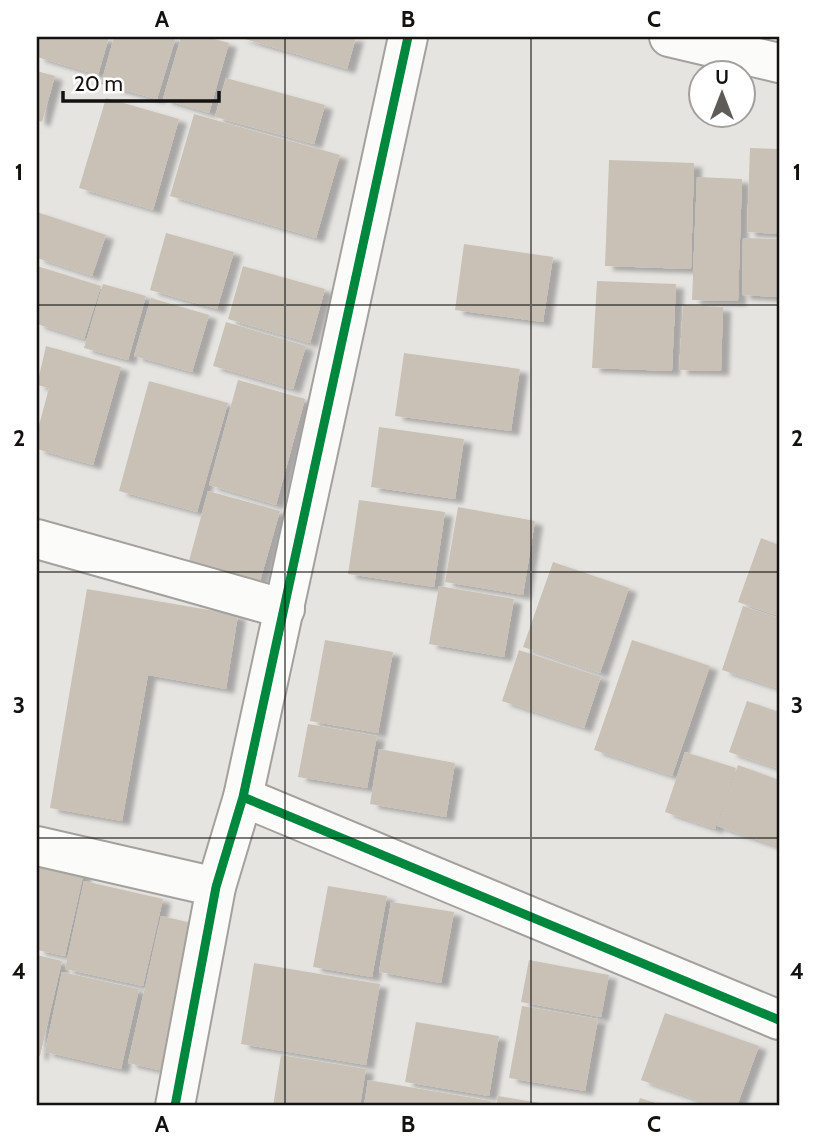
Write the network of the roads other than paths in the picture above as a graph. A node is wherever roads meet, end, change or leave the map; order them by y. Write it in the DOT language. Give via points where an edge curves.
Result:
graph roads {
  1 [pos="408,37"];
  2 [pos="669,37"];
  3 [pos="779,63"];
  4 [pos="37,539"];
  5 [pos="285,609"];
  6 [pos="243,797"];
  7 [pos="37,846"];
  8 [pos="216,887"];
  9 [pos="779,1020"];
  10 [pos="175,1106"];
  1 -- 5 [label="street"];
  2 -- 3 [label="street"];
  4 -- 5 [label="street"];
  5 -- 6 [label="street"];
  6 -- 8 [label="street"];
  6 -- 9 [label="street"];
  7 -- 8 [label="street"];
  8 -- 10 [label="street"];
}
